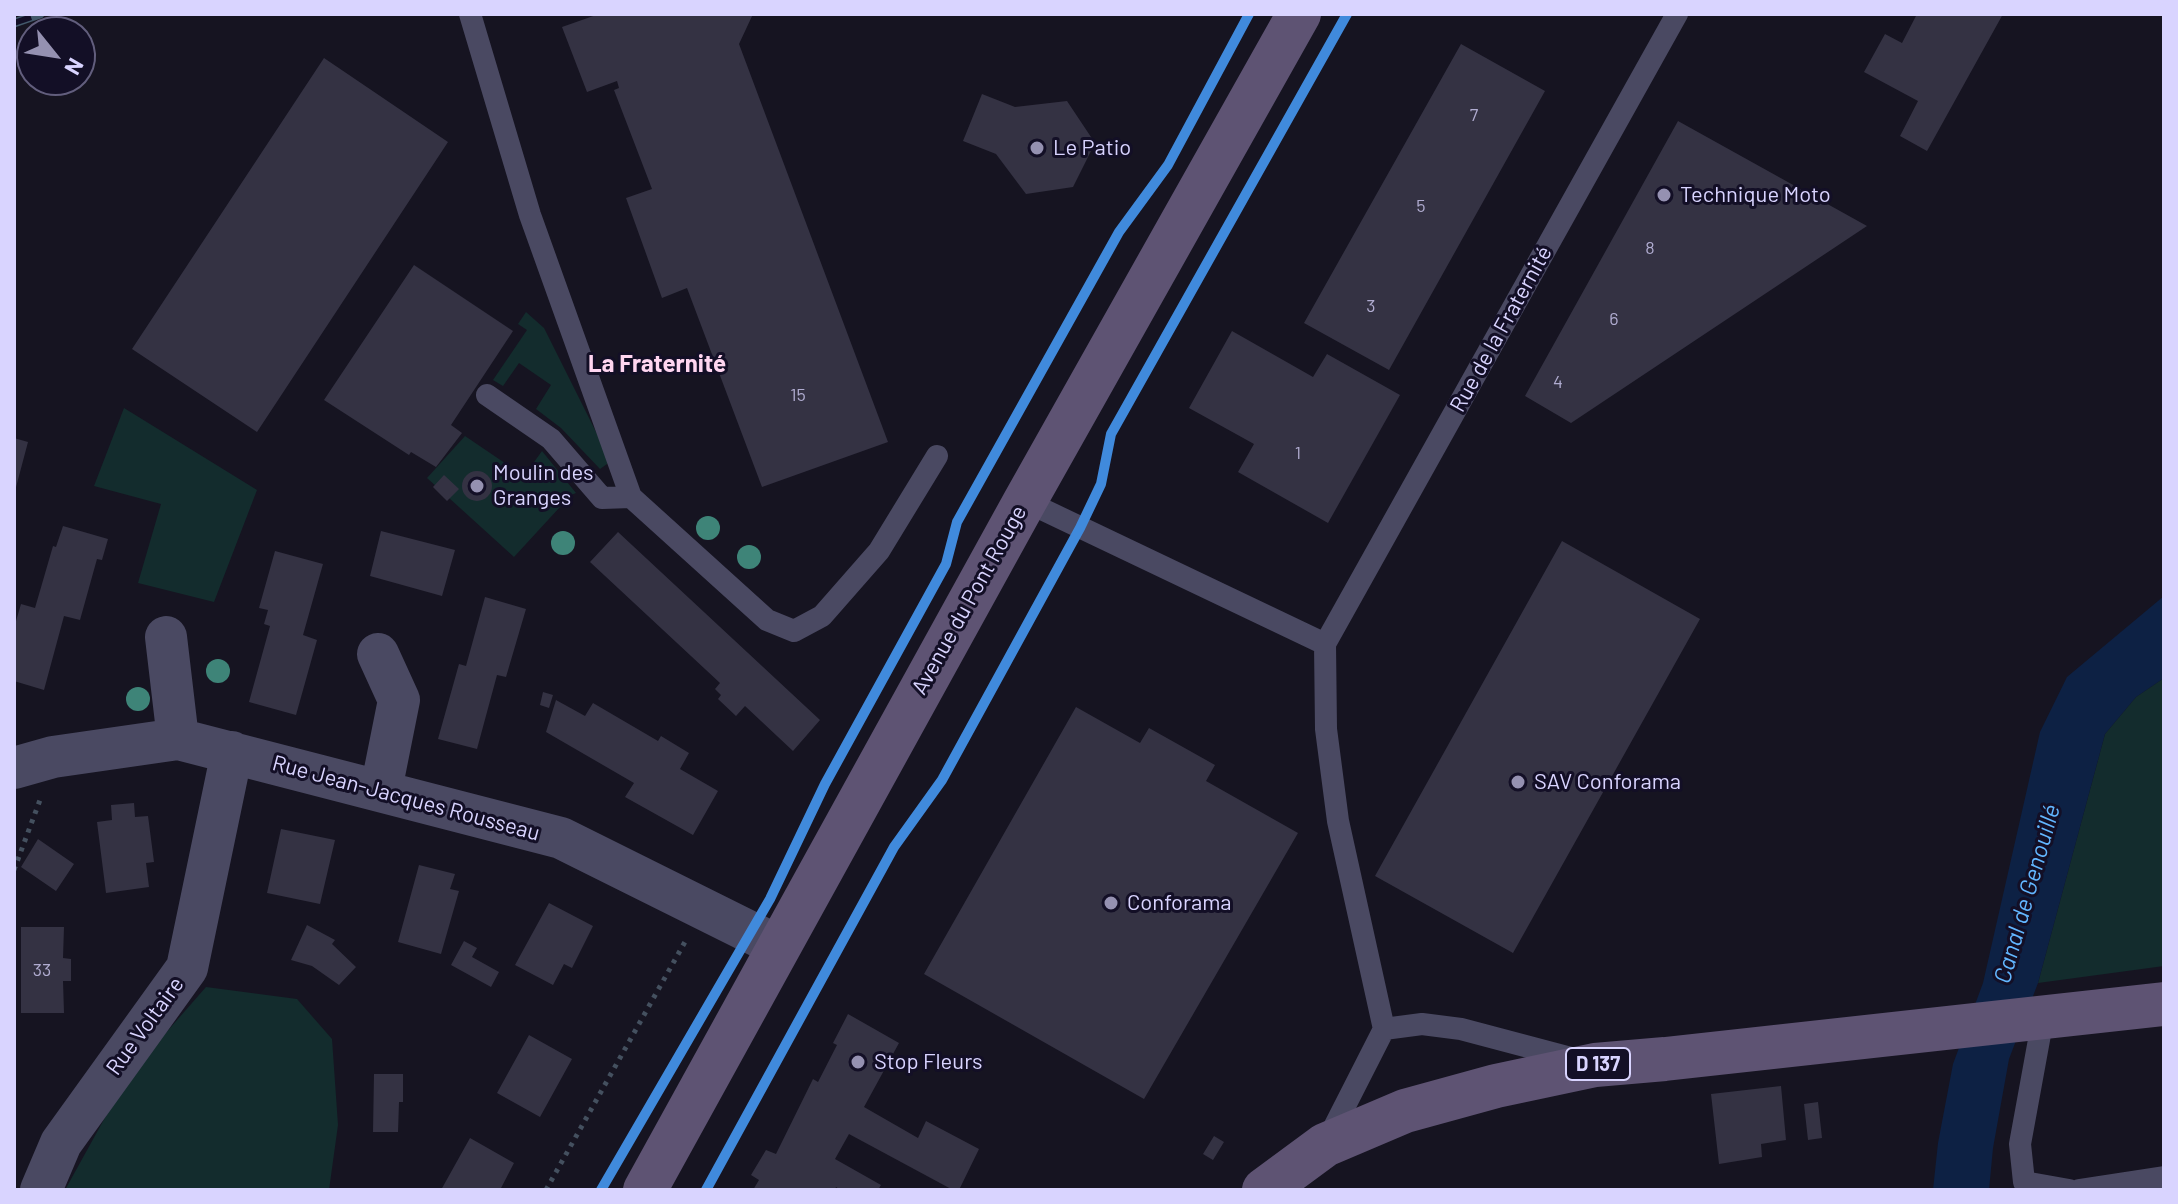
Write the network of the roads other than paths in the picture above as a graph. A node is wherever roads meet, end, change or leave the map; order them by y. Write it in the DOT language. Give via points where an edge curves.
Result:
graph roads {
  1 [pos="470,14"];
  2 [pos="1299,14"];
  3 [pos="1677,14"];
  4 [pos="487,395"];
  5 [pos="937,456"];
  6 [pos="631,497"];
  7 [pos="1025,501"];
  8 [pos="166,637"];
  9 [pos="1325,644"];
  10 [pos="378,654"];
  11 [pos="178,739"];
  12 [pos="232,752"];
  13 [pos="14,768"];
  14 [pos="381,790"];
  15 [pos="778,946"];
  16 [pos="2164,1004"];
  17 [pos="2034,1019"];
  18 [pos="1384,1029"];
  19 [pos="1595,1065"];
  20 [pos="1325,1145"];
  21 [pos="2164,1177"];
  22 [pos="1268,1188"];
  23 [pos="41,1190"];
  24 [pos="645,1190"];
  25 [pos="2069,1190"];
  26 [pos="2079,1190"];
  1 -- 6 [label="lane" via="530,215"];
  2 -- 7 [label="main road, Avenue du Pont Rouge"];
  3 -- 9 [label="lane, Rue de la Fraternité"];
  4 -- 6 [label="lane" via="551,439 602,498"];
  5 -- 6 [label="lane" via="879,551 822,616 794,631 767,620"];
  7 -- 9 [label="lane"];
  7 -- 15 [label="main road, Avenue du Pont Rouge"];
  8 -- 11 [label="street"];
  9 -- 18 [label="lane, Rue de la Fraternité" via="1326,729 1338,821"];
  10 -- 14 [label="street" via="399,700"];
  11 -- 12 [label="street, Rue Jean-Jacques Rousseau"];
  11 -- 13 [label="street, Rue Jean-Jacques Rousseau" via="53,757"];
  12 -- 14 [label="street, Rue Jean-Jacques Rousseau"];
  12 -- 23 [label="street, Rue Voltaire" via="187,968 61,1143"];
  14 -- 15 [label="street, Rue Jean-Jacques Rousseau" via="561,838"];
  15 -- 24 [label="main road, Avenue du Pont Rouge"];
  16 -- 17 [label="main road, D 137"];
  17 -- 19 [label="main road, D 137"];
  17 -- 25 [label="lane" via="2020,1144 2024,1182"];
  18 -- 19 [label="lane" via="1422,1024 1461,1029"];
  18 -- 20 [label="lane"];
  19 -- 20 [label="main road, D 137" via="1405,1111"];
  20 -- 22 [label="main road, D 137"];
  21 -- 26 [label="lane"];
}
